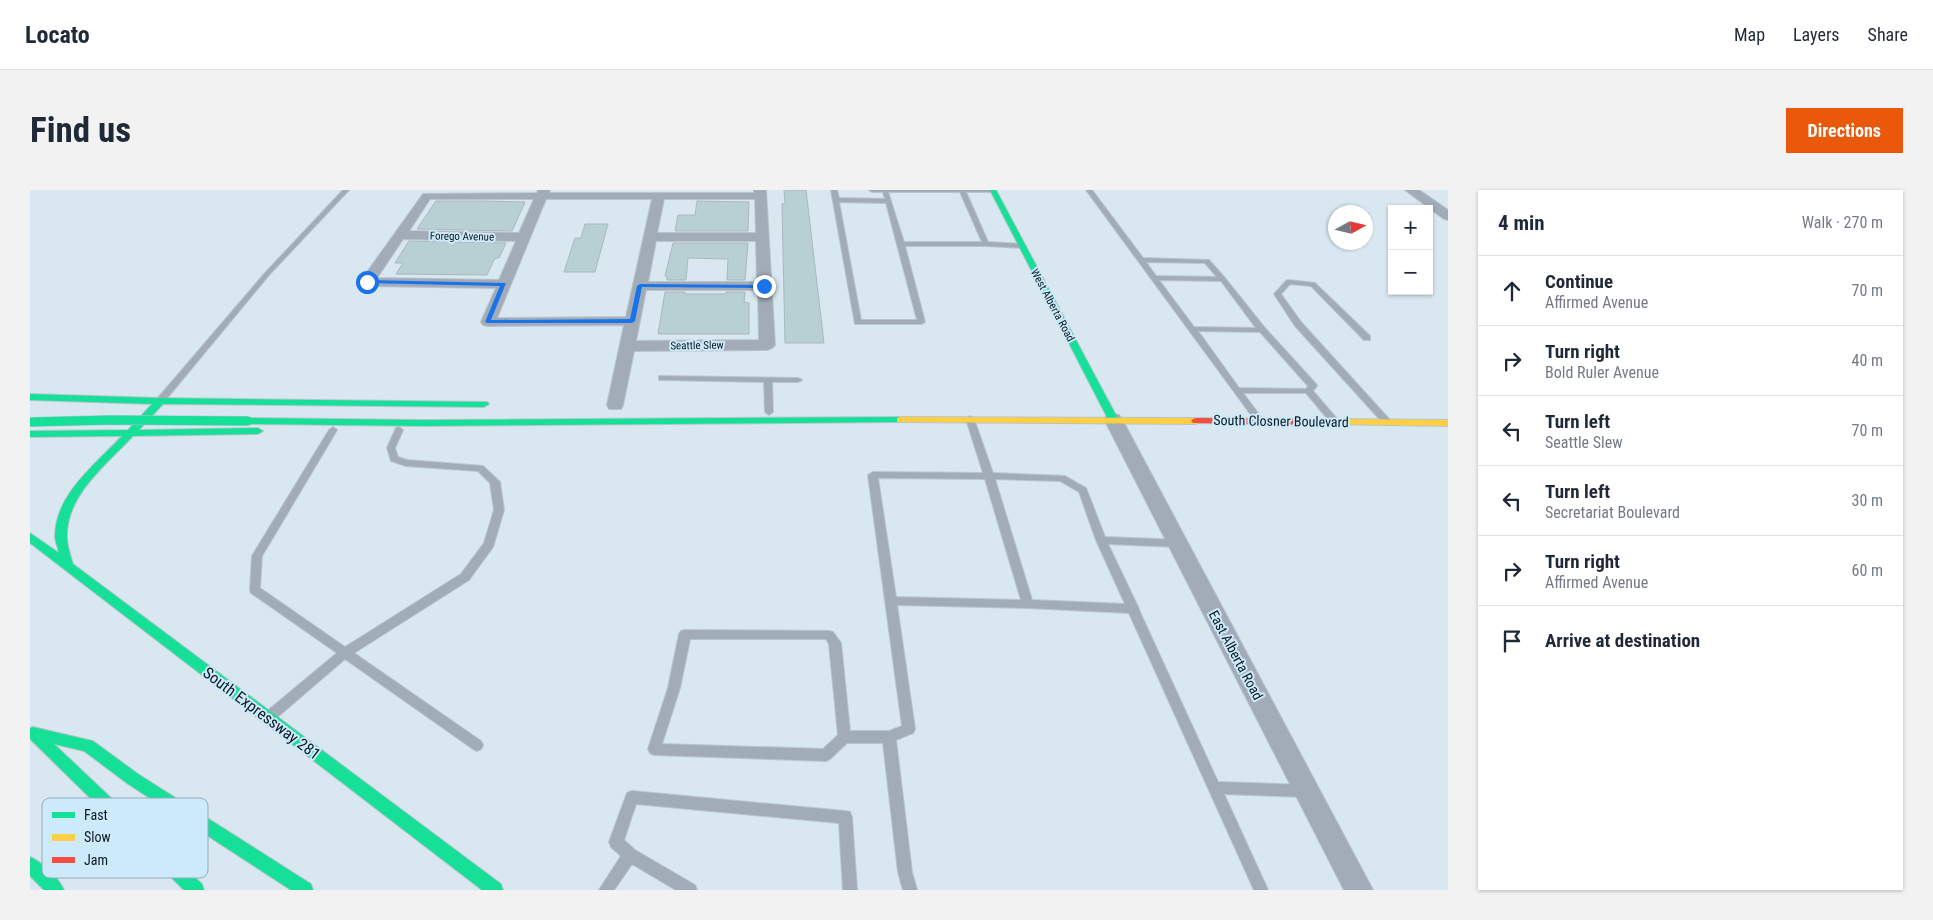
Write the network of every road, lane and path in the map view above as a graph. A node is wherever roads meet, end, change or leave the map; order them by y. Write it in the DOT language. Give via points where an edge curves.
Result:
graph roads {
  1 [pos="346,190"];
  2 [pos="834,190"];
  3 [pos="872,190"];
  4 [pos="885,190"];
  5 [pos="942,190"];
  6 [pos="962,190"];
  7 [pos="993,190"];
  8 [pos="1089,190"];
  9 [pos="1406,192"];
  10 [pos="543,193"];
  11 [pos="760,193"];
  12 [pos="659,196"];
  13 [pos="836,200"];
  14 [pos="888,201"];
  15 [pos="1417,205"];
  16 [pos="1448,216"];
  17 [pos="1433,217"];
  18 [pos="1448,228"];
  19 [pos="399,235"];
  20 [pos="524,237"];
  21 [pos="650,237"];
  22 [pos="762,237"];
  23 [pos="901,244"];
  24 [pos="986,244"];
  25 [pos="1022,246"];
  26 [pos="1141,260"];
  27 [pos="1155,278"];
  28 [pos="1223,279"];
  29 [pos="504,284"];
  30 [pos="640,286"];
  31 [pos="764,286"];
  32 [pos="632,321"];
  33 [pos="1192,329"];
  34 [pos="1262,330"];
  35 [pos="1367,338"];
  36 [pos="627,346"];
  37 [pos="662,378"];
  38 [pos="768,380"];
  39 [pos="798,380"];
  40 [pos="1237,390"];
  41 [pos="1308,391"];
  42 [pos="30,397"];
  43 [pos="160,401"];
  44 [pos="496,404"];
  45 [pos="615,405"];
  46 [pos="721,410"];
  47 [pos="769,412"];
  48 [pos="938,418"];
  49 [pos="970,419"];
  50 [pos="1113,419"];
  51 [pos="849,421"];
  52 [pos="1260,421"];
  53 [pos="30,422"];
  54 [pos="1335,422"];
  55 [pos="1387,422"];
  56 [pos="1448,423"];
  57 [pos="333,430"];
  58 [pos="399,430"];
  59 [pos="130,433"];
  60 [pos="30,434"];
  61 [pos="989,476"];
  62 [pos="30,537"];
  63 [pos="1101,540"];
  64 [pos="1178,543"];
  65 [pos="68,565"];
  66 [pos="890,601"];
  67 [pos="1028,604"];
  68 [pos="1134,609"];
  69 [pos="345,653"];
  70 [pos="268,718"];
  71 [pos="32,732"];
  72 [pos="844,737"];
  73 [pos="888,738"];
  74 [pos="477,745"];
  75 [pos="1215,788"];
  76 [pos="1307,791"];
  77 [pos="101,798"];
  78 [pos="162,798"];
  79 [pos="208,827"];
  80 [pos="630,855"];
  81 [pos="30,865"];
  82 [pos="42,877"];
  83 [pos="44,878"];
  84 [pos="184,878"];
  85 [pos="56,890"];
  86 [pos="196,890"];
  87 [pos="305,890"];
  88 [pos="495,890"];
  89 [pos="606,890"];
  90 [pos="690,890"];
  91 [pos="850,890"];
  92 [pos="910,890"];
  93 [pos="1261,890"];
  94 [pos="1358,890"];
  1 -- 43 [label="lane" via="266,274"];
  2 -- 13 [label="lane"];
  3 -- 4 [label="lane"];
  4 -- 5 [label="lane"];
  4 -- 14 [label="lane"];
  5 -- 6 [label="lane"];
  6 -- 7 [label="lane"];
  6 -- 24 [label="lane"];
  7 -- 25 [label="main road, West Alberta Road"];
  8 -- 26 [label="lane"];
  9 -- 15 [label="street"];
  9 -- 16 [label="street"];
  10 -- 12 [label="street"];
  10 -- 19 [label="street" via="427,196"];
  10 -- 20 [label="street"];
  11 -- 12 [label="street"];
  11 -- 22 [label="street"];
  12 -- 21 [label="street"];
  13 -- 14 [label="lane"];
  13 -- 23 [label="lane" via="858,322 921,322"];
  14 -- 23 [label="lane"];
  17 -- 18 [label="street"];
  19 -- 20 [label="street, Forego Avenue"];
  19 -- 29 [label="street" via="367,282"];
  20 -- 29 [label="street"];
  21 -- 22 [label="street"];
  21 -- 30 [label="street"];
  22 -- 31 [label="street"];
  23 -- 24 [label="lane"];
  24 -- 25 [label="lane"];
  25 -- 50 [label="main road, West Alberta Road"];
  26 -- 27 [label="lane"];
  26 -- 28 [label="lane" via="1207,260"];
  27 -- 28 [label="lane"];
  27 -- 33 [label="lane"];
  28 -- 34 [label="lane"];
  29 -- 32 [label="street" via="488,322"];
  30 -- 31 [label="street"];
  30 -- 32 [label="street"];
  31 -- 36 [label="street, Seattle Slew" via="766,344"];
  32 -- 36 [label="street"];
  33 -- 34 [label="lane"];
  33 -- 40 [label="lane"];
  34 -- 41 [label="lane" via="1313,386"];
  35 -- 55 [label="lane" via="1313,284 1288,282 1277,294 1298,324"];
  36 -- 45 [label="street"];
  37 -- 38 [label="lane"];
  38 -- 39 [label="lane"];
  38 -- 47 [label="lane"];
  40 -- 41 [label="lane"];
  40 -- 52 [label="lane"];
  41 -- 54 [label="lane"];
  42 -- 43 [label="main road"];
  43 -- 44 [label="main road"];
  43 -- 59 [label="main road"];
  46 -- 47 [label="main road"];
  47 -- 48 [label="main road"];
  48 -- 49 [label="main road, South Closner Boulevard"];
  48 -- 51 [label="main road"];
  49 -- 50 [label="main road, South Closner Boulevard"];
  49 -- 61 [label="lane"];
  50 -- 52 [label="main road, South Closner Boulevard"];
  50 -- 64 [label="street, East Alberta Road"];
  51 -- 53 [label="main road, bridge"];
  51 -- 58 [label="main road" via="714,429"];
  52 -- 54 [label="main road, South Closner Boulevard"];
  54 -- 55 [label="main road, South Closner Boulevard"];
  55 -- 56 [label="main road, South Closner Boulevard"];
  57 -- 58 [label="main road"];
  57 -- 59 [label="main road"];
  57 -- 69 [label="lane" via="257,556 255,590"];
  58 -- 69 [label="lane" via="391,448 394,459 406,463 480,468 494,482 499,510 490,544 464,577"];
  59 -- 60 [label="main road"];
  59 -- 65 [label="main road" via="75,492 65,514 61,538"];
  61 -- 63 [label="lane" via="1062,478 1083,490"];
  61 -- 66 [label="lane" via="873,475"];
  61 -- 67 [label="lane"];
  62 -- 65 [label="main road, South Expressway 281"];
  63 -- 64 [label="lane"];
  63 -- 68 [label="lane"];
  64 -- 76 [label="street, East Alberta Road"];
  65 -- 70 [label="main road, South Expressway 281"];
  66 -- 67 [label="lane"];
  66 -- 73 [label="lane" via="909,729"];
  67 -- 68 [label="lane"];
  68 -- 75 [label="lane"];
  69 -- 70 [label="lane"];
  69 -- 74 [label="lane"];
  70 -- 88 [label="main road, South Expressway 281"];
  71 -- 77 [label="main road"];
  71 -- 78 [label="main road" via="88,745"];
  72 -- 72 [label="lane" via="826,755 654,749 674,688 685,634 829,635 835,643"];
  72 -- 73 [label="lane"];
  73 -- 92 [label="lane"];
  75 -- 76 [label="lane"];
  75 -- 93 [label="lane"];
  76 -- 94 [label="street, East Alberta Road"];
  79 -- 87 [label="main road"];
  80 -- 89 [label="lane"];
  80 -- 90 [label="lane"];
  80 -- 91 [label="lane" via="616,842 632,798 845,817"];
  81 -- 82 [label="main road"];
  83 -- 85 [label="main road"];
  84 -- 86 [label="main road"];
}
